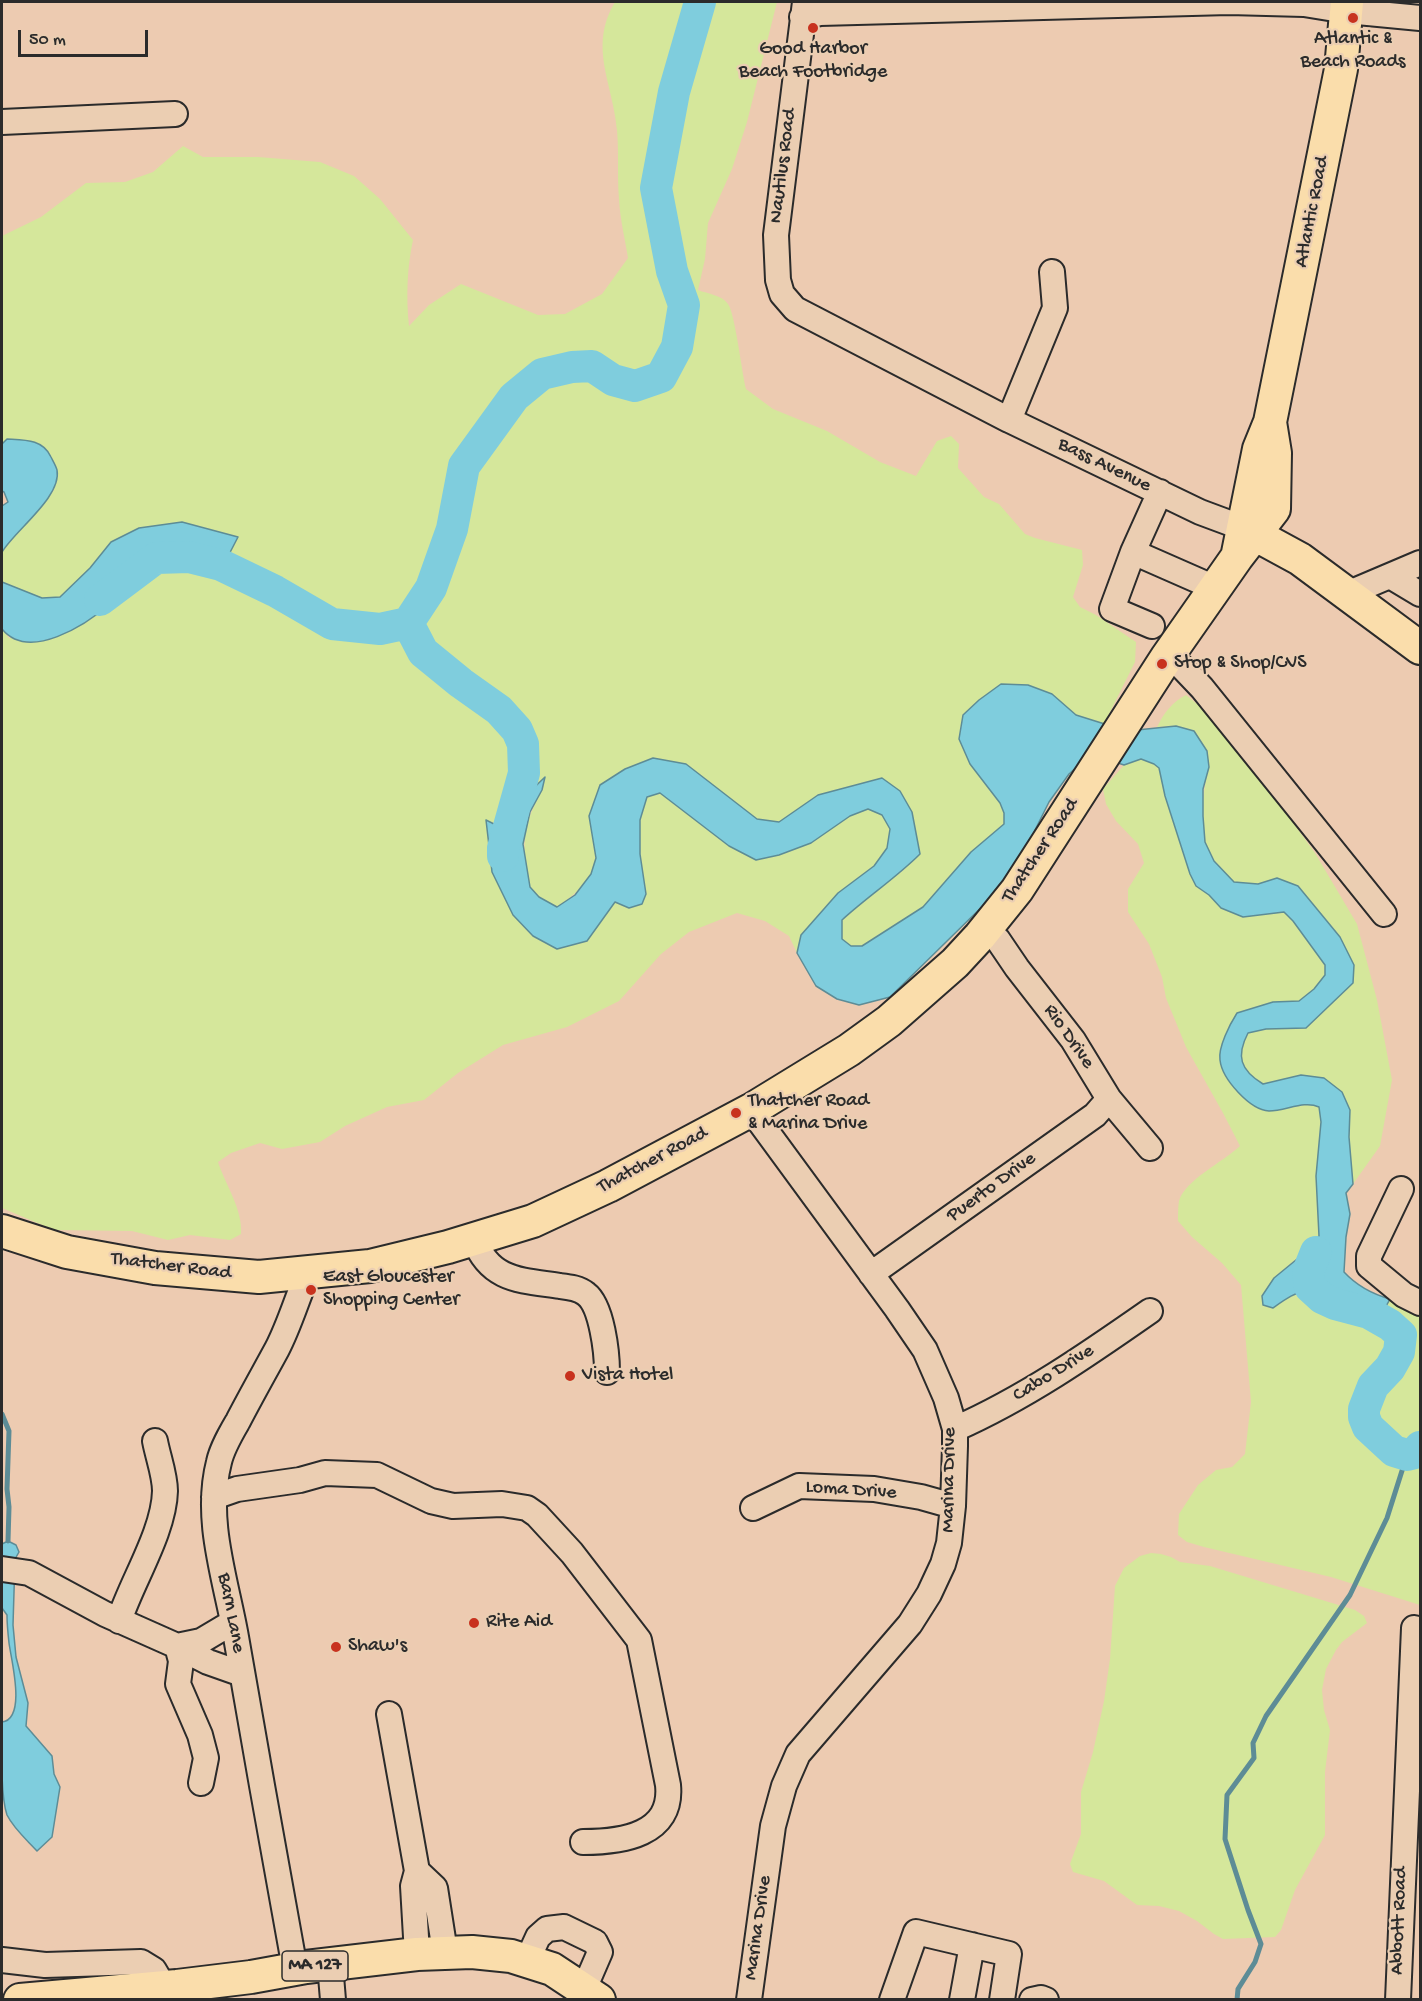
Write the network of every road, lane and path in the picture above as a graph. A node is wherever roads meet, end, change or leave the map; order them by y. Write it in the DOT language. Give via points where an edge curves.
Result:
graph roads {
  1 [pos="1347,6"];
  2 [pos="803,9"];
  3 [pos="1420,18"];
  4 [pos="175,114"];
  5 [pos="2,123"];
  6 [pos="1052,272"];
  7 [pos="782,294"];
  8 [pos="1008,420"];
  9 [pos="1160,492"];
  10 [pos="1245,540"];
  11 [pos="1133,552"];
  12 [pos="1420,563"];
  13 [pos="1390,576"];
  14 [pos="1215,588"];
  15 [pos="1347,594"];
  16 [pos="1420,594"];
  17 [pos="1152,626"];
  18 [pos="1420,648"];
  19 [pos="1167,657"];
  20 [pos="1384,914"];
  21 [pos="986,928"];
  22 [pos="1109,1099"];
  23 [pos="751,1110"];
  24 [pos="1150,1148"];
  25 [pos="1401,1190"];
  26 [pos="2,1231"];
  27 [pos="474,1239"];
  28 [pos="308,1273"];
  29 [pos="871,1274"];
  30 [pos="1420,1303"];
  31 [pos="1150,1311"];
  32 [pos="607,1372"];
  33 [pos="954,1429"];
  34 [pos="155,1441"];
  35 [pos="213,1497"];
  36 [pos="953,1506"];
  37 [pos="753,1508"];
  38 [pos="10,1570"];
  39 [pos="119,1621"];
  40 [pos="233,1622"];
  41 [pos="1414,1628"];
  42 [pos="177,1646"];
  43 [pos="242,1674"];
  44 [pos="389,1714"];
  45 [pos="201,1783"];
  46 [pos="583,1842"];
  47 [pos="972,1945"];
  48 [pos="431,1953"];
  49 [pos="2,1960"];
  50 [pos="527,1961"];
  51 [pos="330,1964"];
  52 [pos="295,1969"];
  53 [pos="152,1992"];
  54 [pos="592,1994"];
  55 [pos="88,1996"];
  56 [pos="20,2000"];
  57 [pos="333,2000"];
  58 [pos="749,2000"];
  59 [pos="892,2000"];
  60 [pos="962,2000"];
  61 [pos="1002,2000"];
  62 [pos="1032,2000"];
  63 [pos="1046,2000"];
  64 [pos="1398,2000"];
  1 -- 2 [label="street" via="1229,2 820,13"];
  1 -- 3 [label="street"];
  1 -- 10 [label="main road, Atlantic Road" via="1341,69 1270,422 1275,453 1274,509"];
  2 -- 7 [label="street, Nautilus Road" via="776,235"];
  4 -- 5 [label="street"];
  6 -- 8 [label="street" via="1055,308"];
  7 -- 8 [label="street, Bass Avenue" via="795,309"];
  8 -- 9 [label="street, Bass Avenue"];
  9 -- 10 [label="street, Bass Avenue"];
  9 -- 11 [label="street"];
  10 -- 14 [label="main road, Thatcher Road"];
  10 -- 15 [label="main road, Bass Avenue" via="1300,559"];
  11 -- 14 [label="street"];
  11 -- 17 [label="street" via="1112,609"];
  12 -- 13 [label="street"];
  13 -- 15 [label="street"];
  13 -- 16 [label="street"];
  14 -- 19 [label="main road, Thatcher Road"];
  15 -- 18 [label="main road, Bass Avenue"];
  19 -- 20 [label="street" via="1202,688"];
  19 -- 21 [label="main road, Thatcher Road" via="1017,890"];
  21 -- 22 [label="street, Rio Drive" via="1073,1040"];
  21 -- 23 [label="main road, Thatcher Road" via="955,963 889,1021"];
  22 -- 24 [label="street, Rio Drive"];
  22 -- 29 [label="street, Puerto Drive" via="1095,1115"];
  23 -- 27 [label="main road, Thatcher Road" via="568,1206"];
  23 -- 29 [label="street, Marina Drive"];
  25 -- 30 [label="street" via="1369,1256 1369,1266"];
  26 -- 28 [label="main road, Thatcher Road" via="68,1252 155,1268 259,1277"];
  27 -- 28 [label="main road, Thatcher Road" via="370,1266"];
  27 -- 32 [label="street" via="487,1264 501,1273 585,1292 599,1314"];
  28 -- 35 [label="street, Barn Lane" via="278,1347 229,1436 219,1461"];
  29 -- 33 [label="street, Marina Drive" via="925,1350 946,1398"];
  31 -- 33 [label="street, Cabo Drive" via="1033,1389"];
  33 -- 36 [label="street, Marina Drive"];
  34 -- 39 [label="street" via="165,1490 161,1510"];
  35 -- 40 [label="street, Barn Lane" via="215,1535"];
  35 -- 46 [label="street" via="325,1473 377,1475 431,1501 453,1506 502,1504 526,1508 537,1515 572,1553 639,1640 668,1785 665,1811 646,1831 615,1840"];
  36 -- 37 [label="street, Loma Drive" via="874,1490 798,1486"];
  36 -- 58 [label="street, Marina Drive" via="949,1543 929,1594 910,1624 798,1754 784,1786 773,1826"];
  38 -- 39 [label="street" via="47,1582"];
  39 -- 42 [label="street"];
  40 -- 42 [label="street" via="201,1641"];
  40 -- 43 [label="street, Barn Lane"];
  41 -- 64 [label="street, Abbott Road"];
  42 -- 43 [label="street"];
  42 -- 45 [label="street" via="181,1661 178,1684 206,1758"];
  43 -- 52 [label="street, Barn Lane"];
  44 -- 48 [label="street" via="417,1871 435,1888"];
  47 -- 59 [label="street" via="916,1932"];
  47 -- 60 [label="street"];
  47 -- 61 [label="street" via="1009,1954"];
  48 -- 50 [label="main road, MA 127" via="472,1952"];
  48 -- 51 [label="main road, MA 127"];
  49 -- 53 [label="street" via="45,1965 141,1962 154,1970"];
  50 -- 54 [label="main road, MA 127" via="552,1969"];
  50 -- 54 [label="street" via="538,1937 547,1929 564,1927 595,1942 600,1952"];
  51 -- 52 [label="main road, MA 127"];
  51 -- 57 [label="street"];
  52 -- 53 [label="main road, MA 127"];
  53 -- 55 [label="main road, MA 127"];
  55 -- 56 [label="main road, MA 127"];
  62 -- 63 [label="street"];
}
